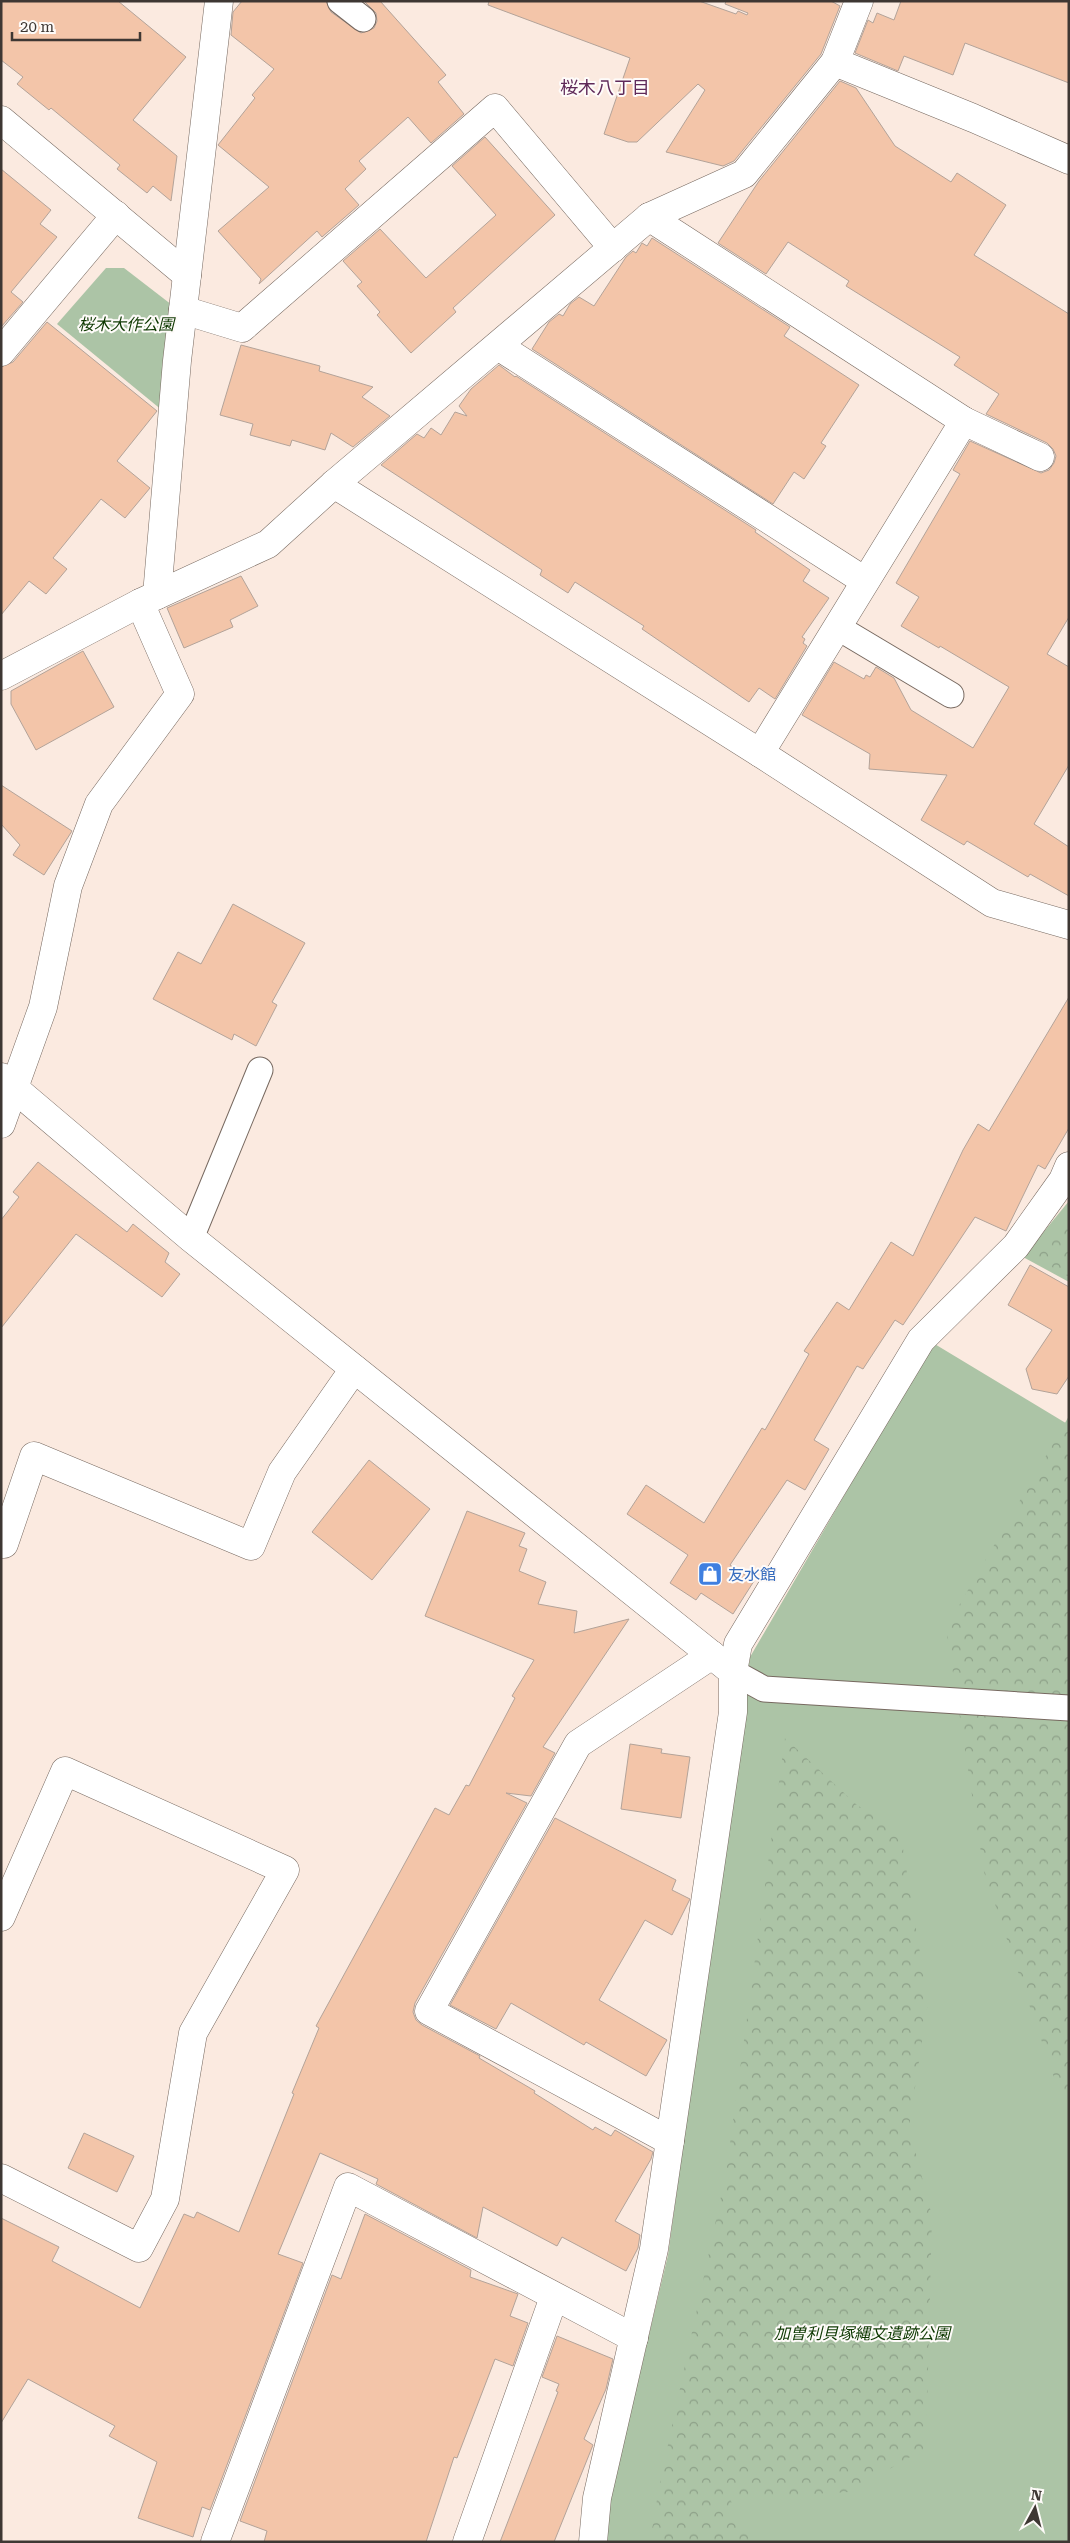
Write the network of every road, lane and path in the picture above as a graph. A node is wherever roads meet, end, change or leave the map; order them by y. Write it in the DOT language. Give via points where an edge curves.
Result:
graph roads {
  1 [pos="340,1"];
  2 [pos="858,1"];
  3 [pos="217,2"];
  4 [pos="363,19"];
  5 [pos="835,62"];
  6 [pos="1,120"];
  7 [pos="1069,160"];
  8 [pos="116,215"];
  9 [pos="649,217"];
  10 [pos="613,248"];
  11 [pos="187,275"];
  12 [pos="183,310"];
  13 [pos="498,346"];
  14 [pos="1,352"];
  15 [pos="964,420"];
  16 [pos="1040,457"];
  17 [pos="334,484"];
  18 [pos="865,582"];
  19 [pos="148,599"];
  20 [pos="837,627"];
  21 [pos="1,676"];
  22 [pos="951,694"];
  23 [pos="760,753"];
  24 [pos="1069,925"];
  25 [pos="260,1070"];
  26 [pos="8,1084"];
  27 [pos="1,1124"];
  28 [pos="1069,1166"];
  29 [pos="191,1238"];
  30 [pos="354,1369"];
  31 [pos="1,1543"];
  32 [pos="712,1655"];
  33 [pos="733,1672"];
  34 [pos="1069,1708"];
  35 [pos="1,1917"];
  36 [pos="670,2142"];
  37 [pos="1,2178"];
  38 [pos="554,2297"];
  39 [pos="634,2338"];
  40 [pos="215,2542"];
  41 [pos="466,2542"];
  42 [pos="592,2542"];
  1 -- 4 [label="lane"];
  2 -- 5 [label="street"];
  3 -- 11 [label="street"];
  5 -- 7 [label="street"];
  5 -- 9 [label="street" via="744,174"];
  6 -- 8 [label="street"];
  8 -- 11 [label="street"];
  8 -- 14 [label="street"];
  9 -- 10 [label="street"];
  9 -- 15 [label="street"];
  10 -- 12 [label="street" via="495,108 242,328"];
  10 -- 13 [label="street"];
  11 -- 12 [label="street"];
  12 -- 19 [label="street"];
  13 -- 17 [label="street"];
  13 -- 18 [label="street"];
  15 -- 16 [label="street"];
  15 -- 18 [label="street"];
  17 -- 19 [label="street" via="268,544"];
  17 -- 23 [label="street"];
  18 -- 20 [label="street"];
  19 -- 21 [label="street"];
  19 -- 26 [label="street" via="180,694 99,804 68,886 43,1007"];
  20 -- 22 [label="lane"];
  20 -- 23 [label="street"];
  23 -- 24 [label="street" via="992,903"];
  25 -- 29 [label="lane"];
  26 -- 27 [label="street"];
  26 -- 29 [label="street"];
  28 -- 33 [label="street" via="1063,1180 1016,1246 921,1340 738,1644"];
  29 -- 30 [label="street"];
  30 -- 31 [label="street" via="282,1472 251,1546 34,1456 4,1544"];
  30 -- 32 [label="street"];
  32 -- 33 [label="street"];
  32 -- 36 [label="street" via="578,1744 429,2011"];
  33 -- 34 [label="lane" via="764,1689"];
  33 -- 36 [label="street" via="733,1712"];
  35 -- 37 [label="street" via="65,1771 285,1870 193,2033 165,2199 139,2248"];
  36 -- 39 [label="street" via="654,2249"];
  38 -- 39 [label="street"];
  38 -- 40 [label="street" via="348,2187"];
  38 -- 41 [label="street"];
  39 -- 42 [label="street" via="598,2498"];
}
